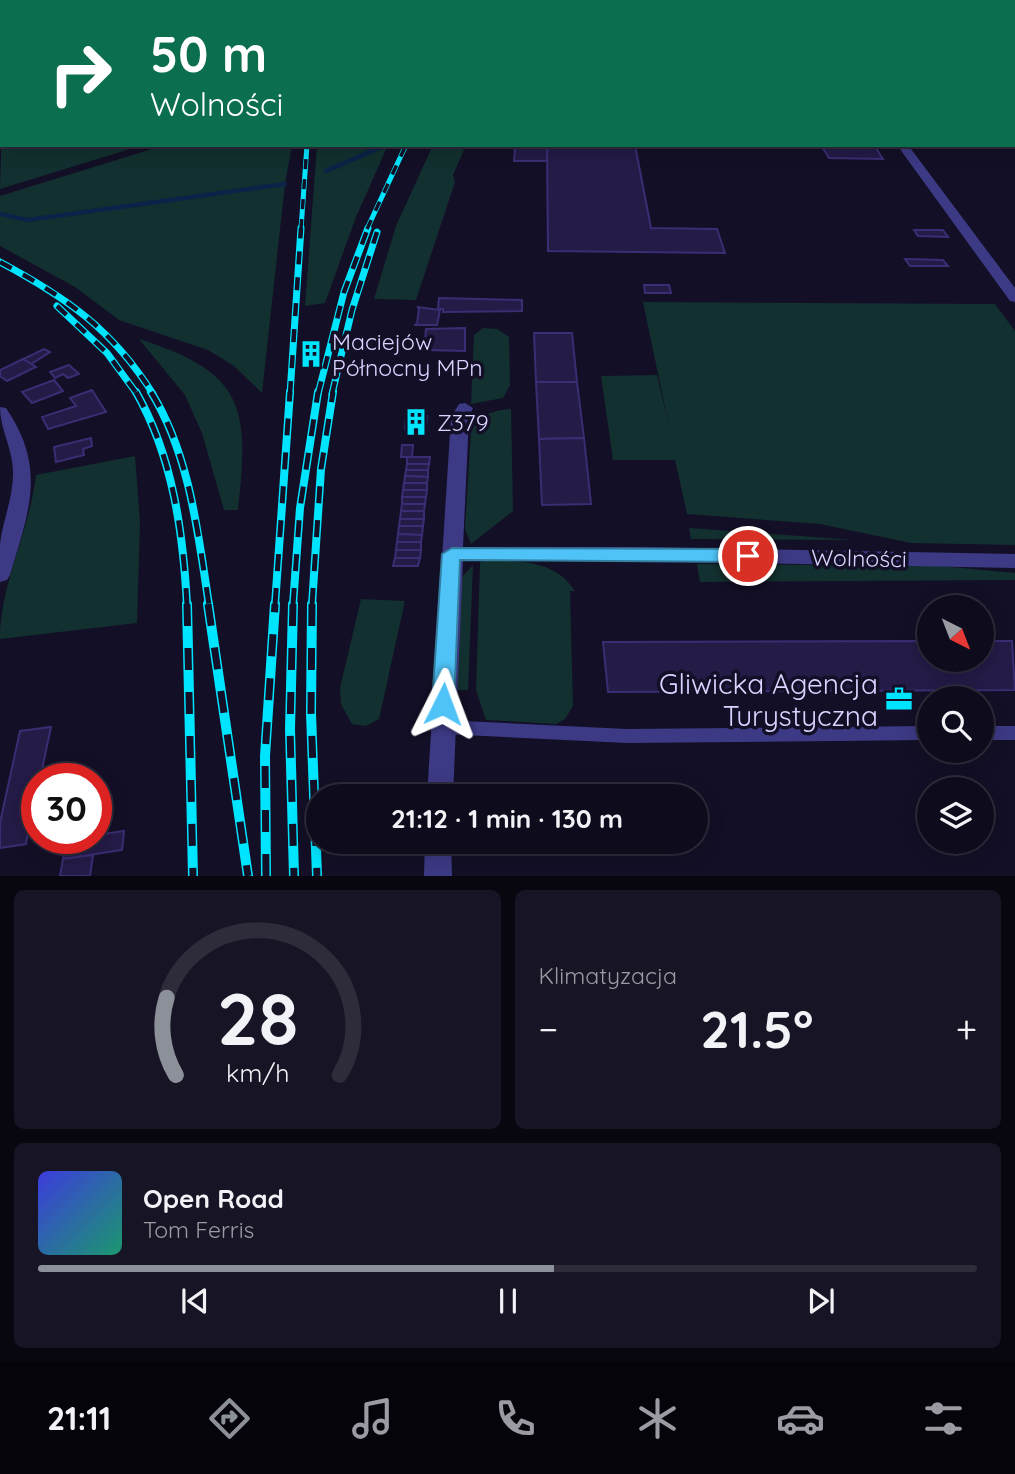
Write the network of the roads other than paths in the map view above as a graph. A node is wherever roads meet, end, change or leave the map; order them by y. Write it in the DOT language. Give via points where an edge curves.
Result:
graph roads {
  1 [pos="903,147"];
  2 [pos="1015,298"];
  3 [pos="466,408"];
  4 [pos="0,412"];
  5 [pos="452,554"];
  6 [pos="1015,561"];
  7 [pos="0,575"];
  8 [pos="442,727"];
  9 [pos="917,733"];
  10 [pos="994,733"];
  11 [pos="1015,733"];
  12 [pos="440,784"];
  13 [pos="438,854"];
  14 [pos="438,876"];
  1 -- 2 [label="street"];
  3 -- 5 [label="street" via="460,416"];
  4 -- 7 [label="street" via="18,441 23,478"];
  5 -- 6 [label="street, Wolności"];
  5 -- 8 [label="street"];
  8 -- 9 [label="lane" via="627,736"];
  8 -- 12 [label="street"];
  10 -- 11 [label="lane"];
  13 -- 14 [label="street"];
}
